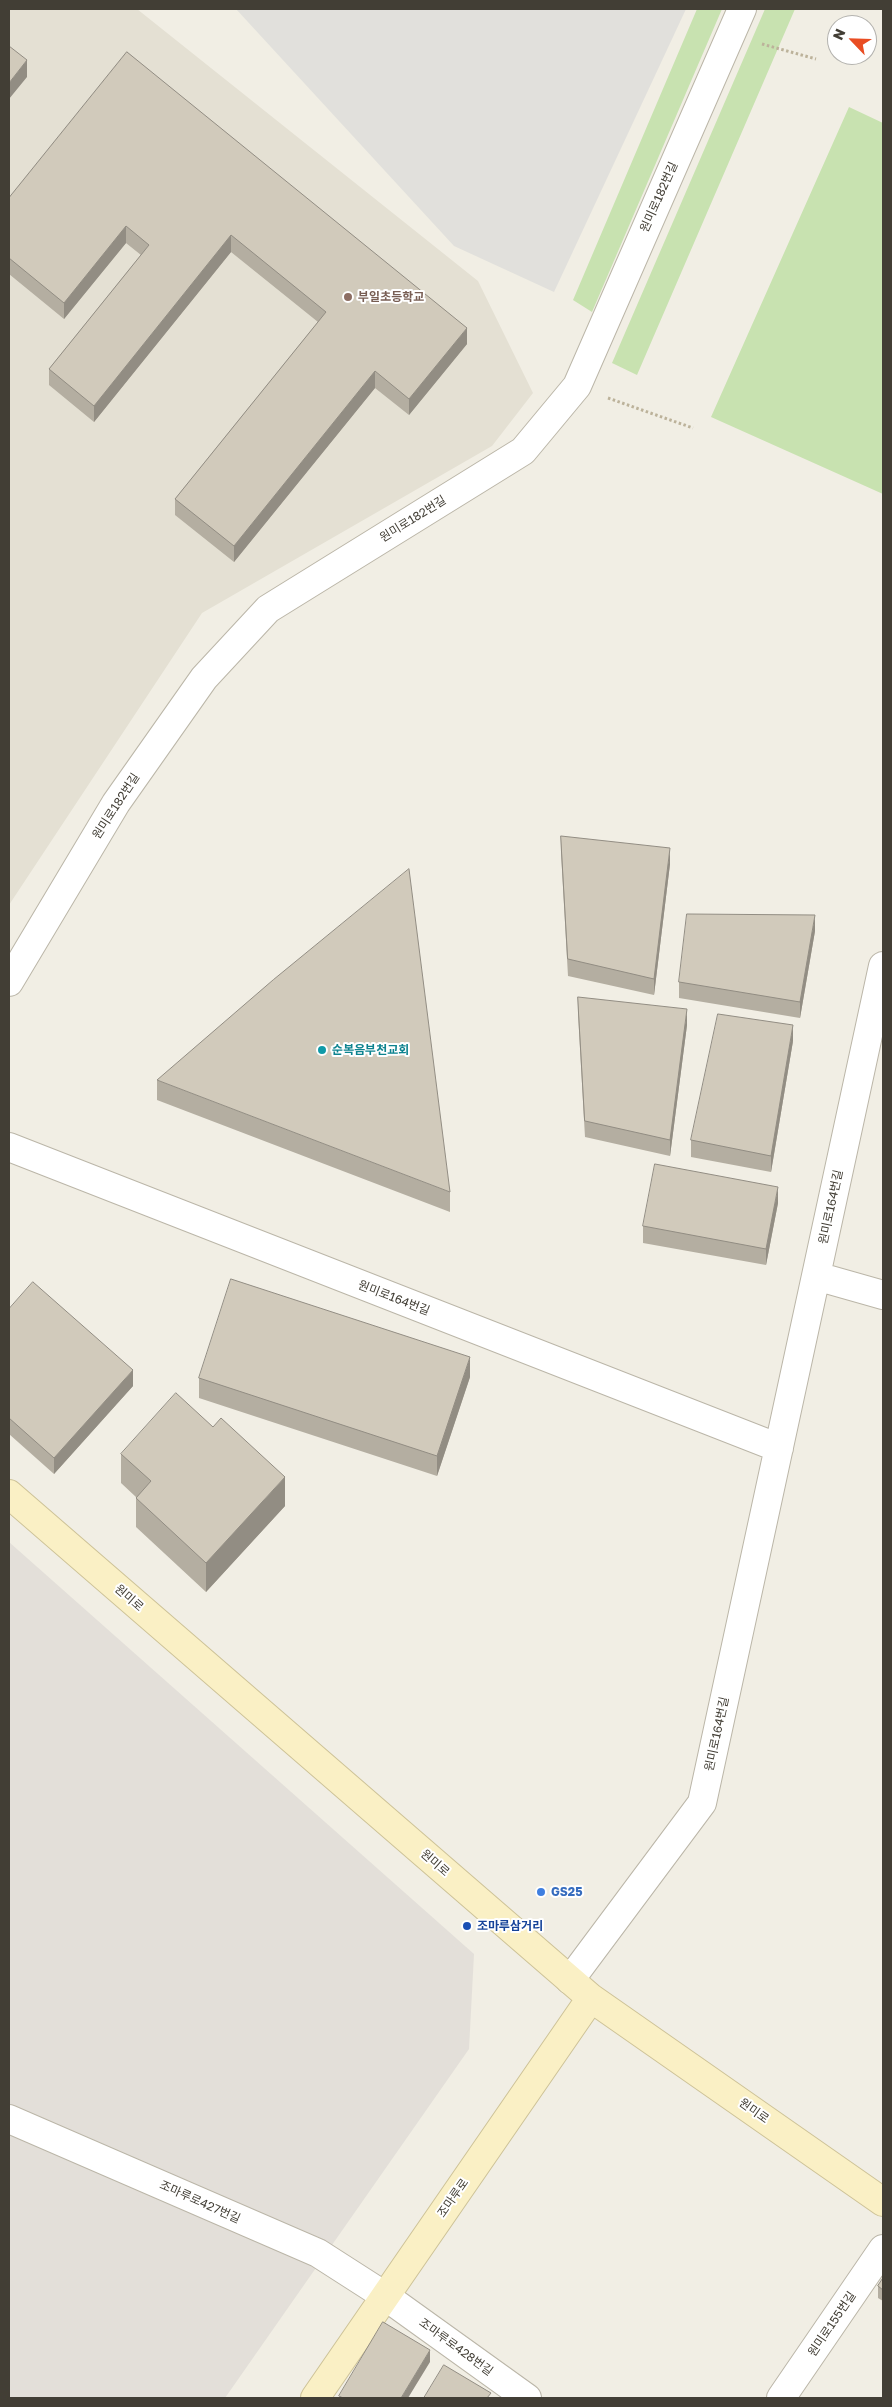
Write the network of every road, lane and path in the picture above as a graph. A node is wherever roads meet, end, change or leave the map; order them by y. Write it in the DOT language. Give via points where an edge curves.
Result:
graph roads {
  1 [pos="742,9"];
  2 [pos="730,36"];
  3 [pos="816,59"];
  4 [pos="577,386"];
  5 [pos="693,428"];
  6 [pos="883,966"];
  7 [pos="9,982"];
  8 [pos="9,1147"];
  9 [pos="816,1276"];
  10 [pos="883,1295"];
  11 [pos="779,1448"];
  12 [pos="9,1494"];
  13 [pos="570,1980"];
  14 [pos="591,1998"];
  15 [pos="9,2118"];
  16 [pos="883,2202"];
  17 [pos="883,2249"];
  18 [pos="385,2296"];
  19 [pos="315,2398"];
  20 [pos="527,2398"];
  21 [pos="781,2398"];
  1 -- 2 [label="street, 원미로182번길"];
  2 -- 3 [label="path"];
  2 -- 4 [label="street, 원미로182번길"];
  4 -- 5 [label="path"];
  4 -- 7 [label="street, 원미로182번길" via="523,451 268,609 204,678 116,803"];
  6 -- 9 [label="street, 원미로164번길"];
  8 -- 11 [label="street, 원미로164번길"];
  9 -- 10 [label="street"];
  9 -- 11 [label="street, 원미로164번길"];
  11 -- 13 [label="street, 원미로164번길" via="702,1803"];
  12 -- 13 [label="street, 원미로"];
  13 -- 14 [label="street, 원미로"];
  14 -- 16 [label="street, 원미로"];
  14 -- 18 [label="street, 조마루로"];
  15 -- 18 [label="street, 조마루로427번길" via="318,2253"];
  17 -- 21 [label="street, 원미로155번길"];
  18 -- 19 [label="street, 조마루로"];
  18 -- 20 [label="street, 조마루로428번길"];
}
